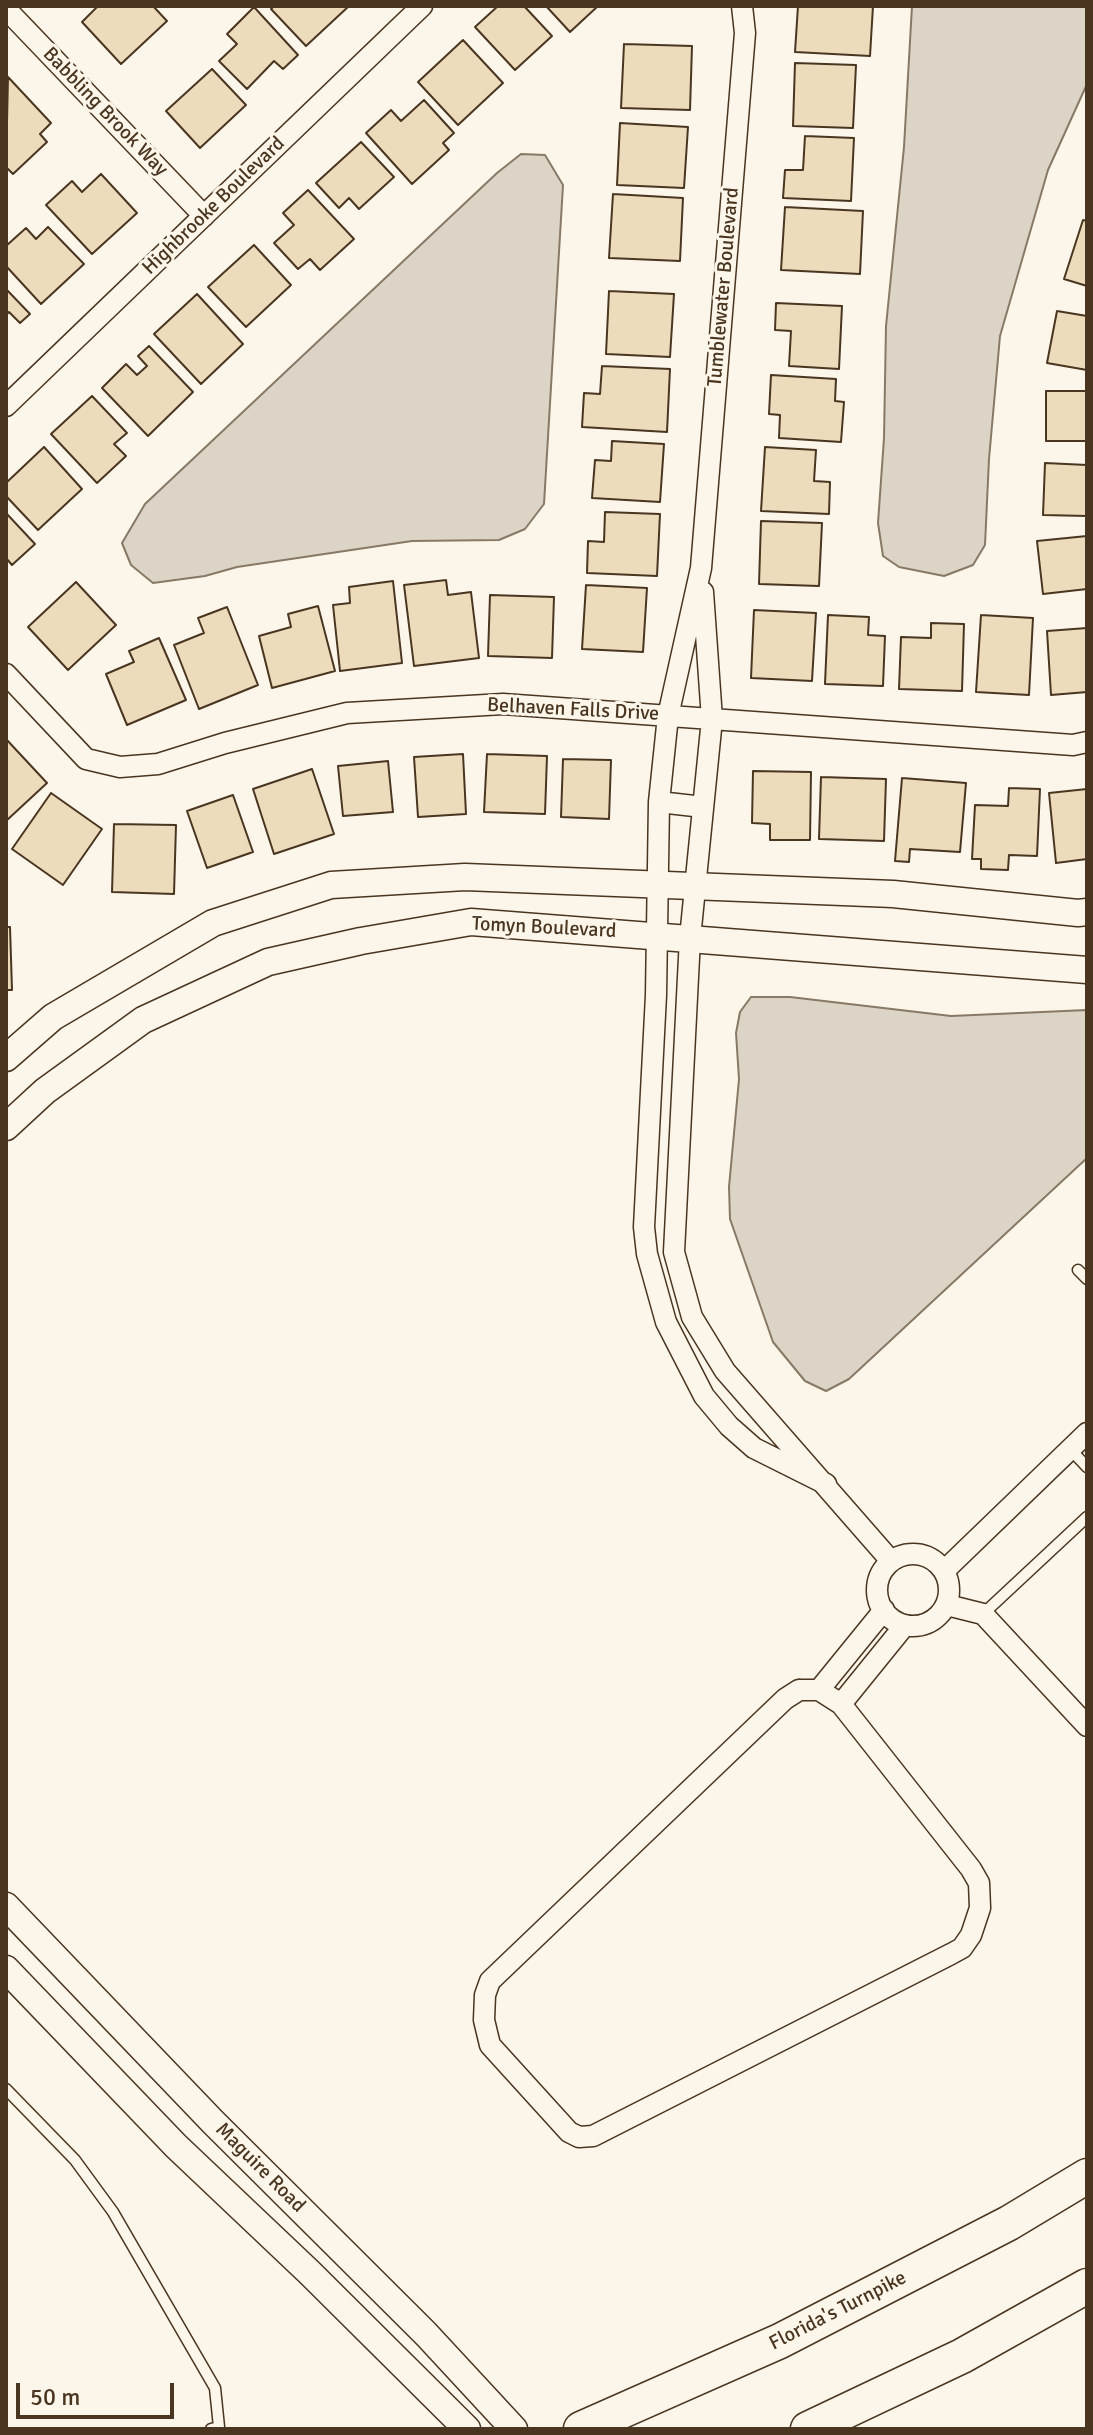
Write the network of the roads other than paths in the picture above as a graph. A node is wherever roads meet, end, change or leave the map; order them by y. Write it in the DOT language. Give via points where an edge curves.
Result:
graph roads {
  1 [pos="422,6"];
  2 [pos="742,6"];
  3 [pos="6,7"];
  4 [pos="204,216"];
  5 [pos="6,406"];
  6 [pos="701,568"];
  7 [pos="6,674"];
  8 [pos="668,716"];
  9 [pos="712,719"];
  10 [pos="1087,742"];
  11 [pos="659,802"];
  12 [pos="703,807"];
  13 [pos="656,885"];
  14 [pos="695,886"];
  15 [pos="1087,912"];
  16 [pos="655,935"];
  17 [pos="690,938"];
  18 [pos="1087,970"];
  19 [pos="6,1058"];
  20 [pos="6,1127"];
  21 [pos="674,1252"];
  22 [pos="647,1254"];
  23 [pos="1078,1270"];
  24 [pos="1087,1279"];
  25 [pos="1087,1433"];
  26 [pos="1070,1449"];
  27 [pos="1087,1467"];
  28 [pos="826,1484"];
  29 [pos="1087,1517"];
  30 [pos="891,1561"];
  31 [pos="945,1570"];
  32 [pos="947,1605"];
  33 [pos="884,1610"];
  34 [pos="983,1614"];
  35 [pos="905,1625"];
  36 [pos="819,1690"];
  37 [pos="841,1704"];
  38 [pos="1087,1726"];
  39 [pos="6,1906"];
  40 [pos="6,1969"];
  41 [pos="6,2089"];
  42 [pos="1087,2176"];
  43 [pos="1087,2286"];
  44 [pos="461,2423"];
  45 [pos="211,2429"];
  46 [pos="514,2429"];
  47 [pos="581,2429"];
  48 [pos="808,2429"];
  1 -- 4 [label="street, Highbrooke Boulevard"];
  2 -- 6 [label="street, Tumblewater Boulevard" via="745,33"];
  3 -- 4 [label="street, Babbling Brook Way"];
  4 -- 5 [label="street, Highbrooke Boulevard"];
  6 -- 8 [label="street, Tumblewater Boulevard"];
  6 -- 9 [label="street, Tumblewater Boulevard"];
  7 -- 8 [label="street, Belhaven Falls Drive" via="86,759 120,767 158,764 347,713 503,704"];
  8 -- 9 [label="street, Belhaven Falls Drive"];
  8 -- 11 [label="street, Tumblewater Boulevard"];
  9 -- 10 [label="street, Belhaven Falls Drive"];
  9 -- 12 [label="street, Tumblewater Boulevard"];
  11 -- 12 [label="street"];
  11 -- 13 [label="street, Tumblewater Boulevard"];
  12 -- 14 [label="street, Tumblewater Boulevard"];
  13 -- 14 [label="street"];
  13 -- 16 [label="street, Tumblewater Boulevard"];
  13 -- 19 [label="street" via="465,877 331,885 213,923 53,1017"];
  14 -- 15 [label="street" via="893,894"];
  14 -- 17 [label="street, Tumblewater Boulevard"];
  16 -- 17 [label="street, Tomyn Boulevard"];
  16 -- 20 [label="street, Tomyn Boulevard" via="471,922 268,962 143,1020 45,1091"];
  16 -- 22 [label="street, Tumblewater Boulevard"];
  17 -- 18 [label="street, Tomyn Boulevard"];
  17 -- 21 [label="street, Tumblewater Boulevard"];
  21 -- 22 [label="street"];
  21 -- 28 [label="street, Tumblewater Boulevard" via="692,1317 725,1371"];
  22 -- 28 [label="street, Tumblewater Boulevard" via="666,1322 704,1396 754,1448"];
  23 -- 24 [label="lane"];
  25 -- 26 [label="street"];
  26 -- 27 [label="lane"];
  26 -- 31 [label="street"];
  28 -- 30 [label="street, Tumblewater Boulevard"];
  29 -- 34 [label="lane"];
  30 -- 31 [label="street" via="914,1553"];
  30 -- 33 [label="street" via="878,1581"];
  31 -- 32 [label="street"];
  32 -- 34 [label="street"];
  32 -- 35 [label="street" via="931,1622"];
  33 -- 35 [label="street"];
  33 -- 36 [label="street"];
  34 -- 38 [label="street"];
  35 -- 37 [label="street"];
  36 -- 37 [label="street"];
  36 -- 37 [label="street" via="799,1690 785,1699 490,1981 484,2007 490,2045 569,2132 593,2136 951,1954 971,1935 980,1908 979,1883"];
  39 -- 46 [label="street, Maguire Road"];
  40 -- 44 [label="street, Maguire Road" via="176,2146"];
  41 -- 45 [label="lane" via="75,2160 113,2212 215,2388 219,2427"];
  42 -- 47 [label="highway, Florida's Turnpike" via="1009,2223 780,2341"];
  43 -- 48 [label="highway" via="962,2356"];
}
